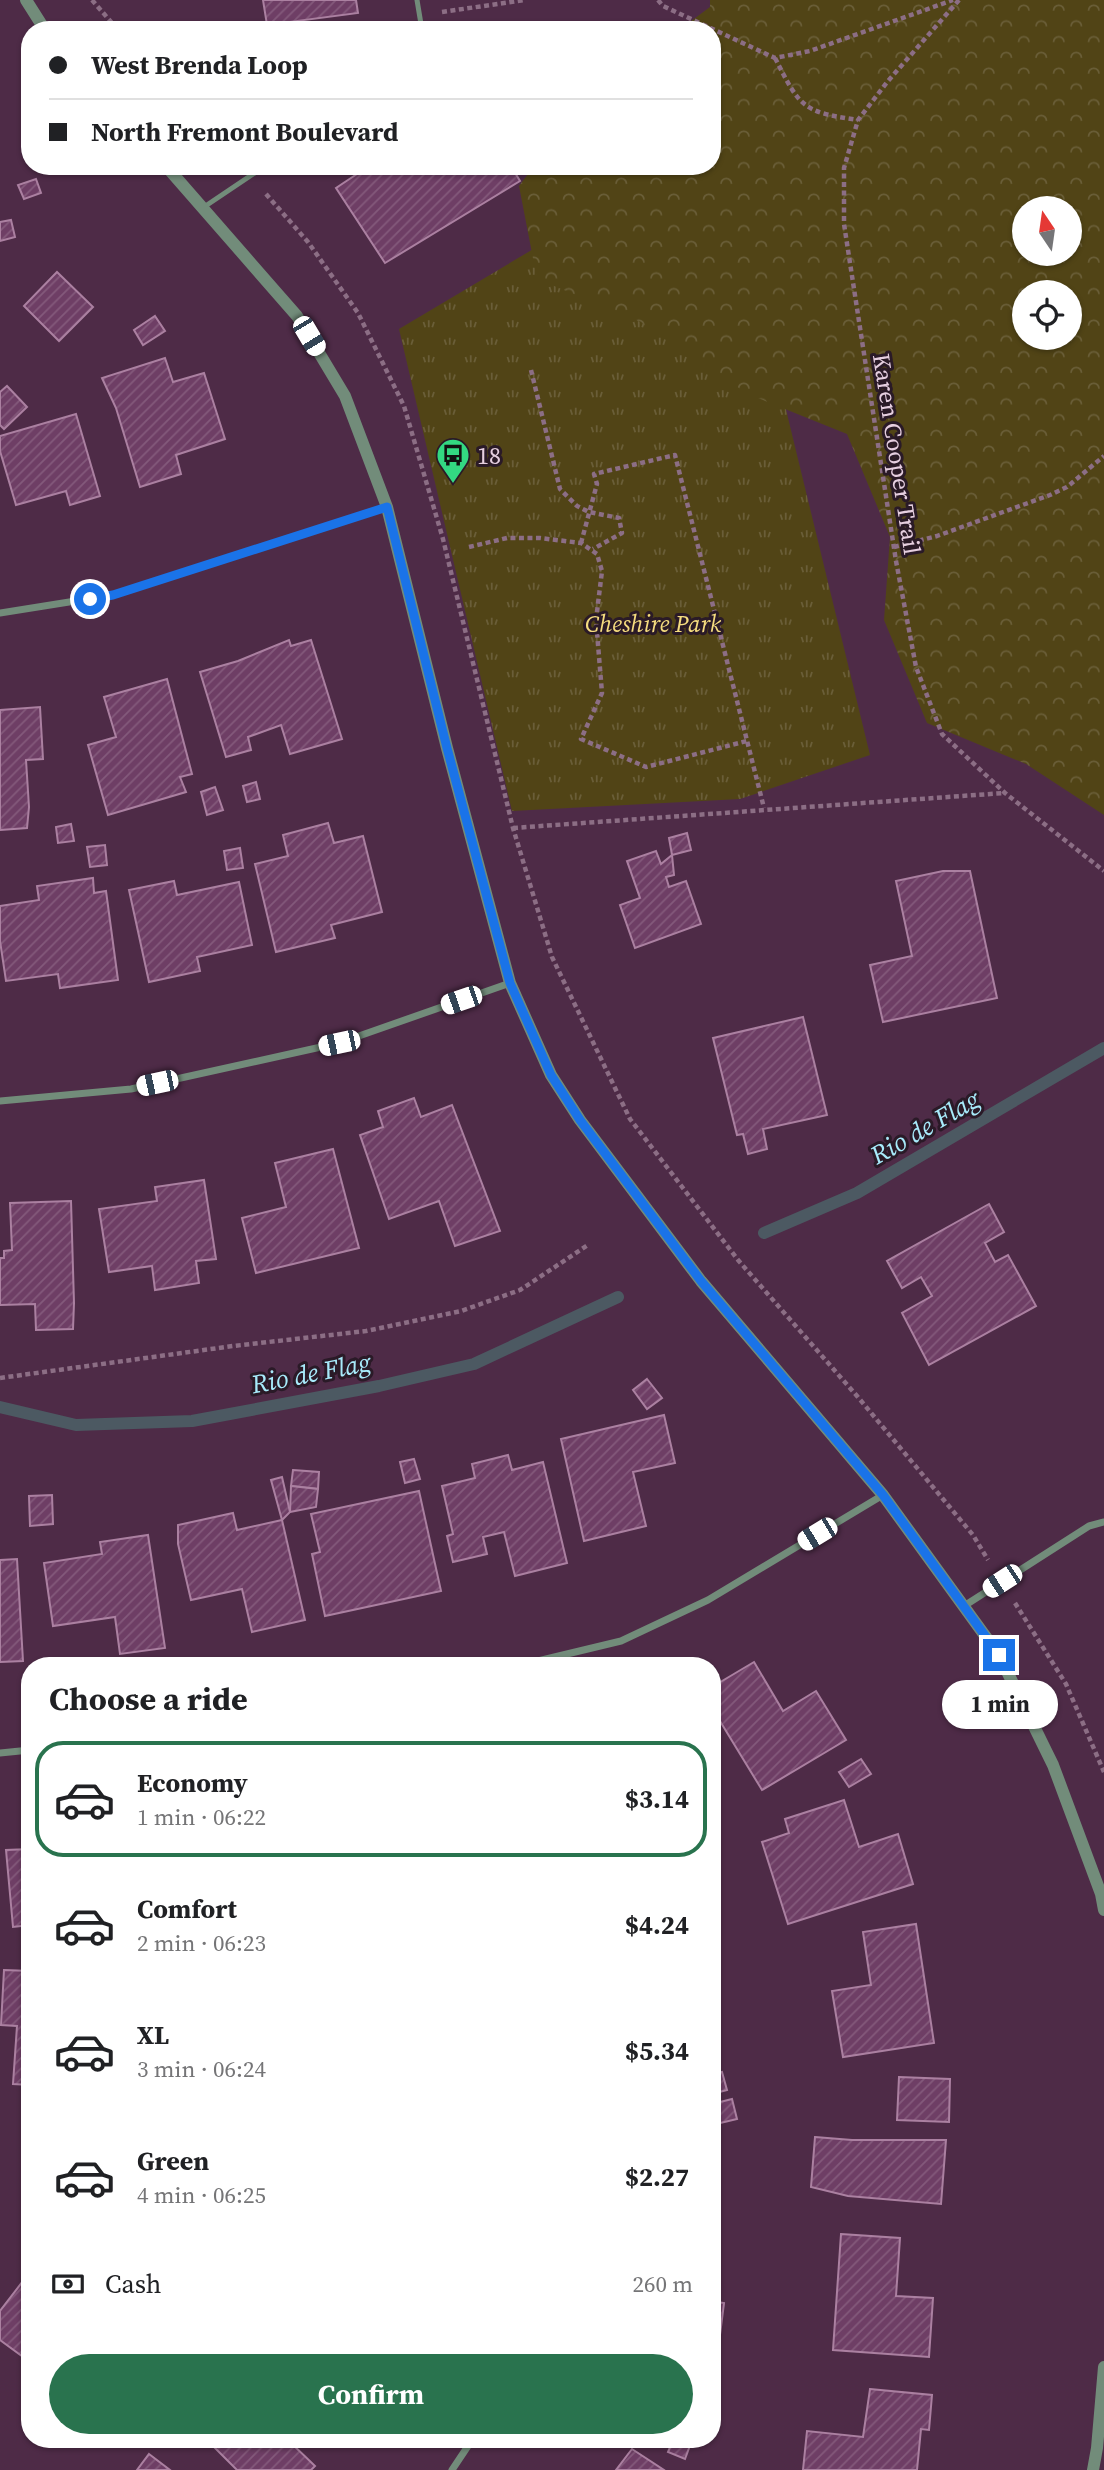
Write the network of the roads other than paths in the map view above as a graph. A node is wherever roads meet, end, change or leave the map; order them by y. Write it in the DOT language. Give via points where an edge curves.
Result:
graph roads {
  1 [pos="26,0"];
  2 [pos="418,0"];
  3 [pos="39,21"];
  4 [pos="420,21"];
  5 [pos="174,175"];
  6 [pos="252,175"];
  7 [pos="203,208"];
  8 [pos="387,507"];
  9 [pos="0,613"];
  10 [pos="510,983"];
  11 [pos="0,1101"];
  12 [pos="883,1495"];
  13 [pos="1104,1522"];
  14 [pos="964,1606"];
  15 [pos="554,1657"];
  16 [pos="21,1752"];
  17 [pos="0,1753"];
  18 [pos="1104,1910"];
  19 [pos="1104,2367"];
  20 [pos="467,2448"];
  21 [pos="1101,2448"];
  22 [pos="452,2470"];
  23 [pos="1093,2470"];
  1 -- 3 [label="street"];
  2 -- 4 [label="lane"];
  5 -- 7 [label="street"];
  6 -- 7 [label="lane"];
  7 -- 8 [label="street" via="297,316 345,396"];
  8 -- 9 [label="street" via="113,595"];
  8 -- 10 [label="street"];
  10 -- 11 [label="street" via="339,1043 131,1089"];
  10 -- 12 [label="street" via="551,1075 580,1120 701,1281"];
  12 -- 14 [label="street"];
  12 -- 15 [label="street" via="708,1600 621,1641"];
  13 -- 14 [label="street" via="1089,1526"];
  14 -- 18 [label="street" via="999,1655 1053,1765"];
  16 -- 17 [label="street"];
  19 -- 21 [label="street"];
  20 -- 22 [label="street"];
  21 -- 23 [label="street"];
}
